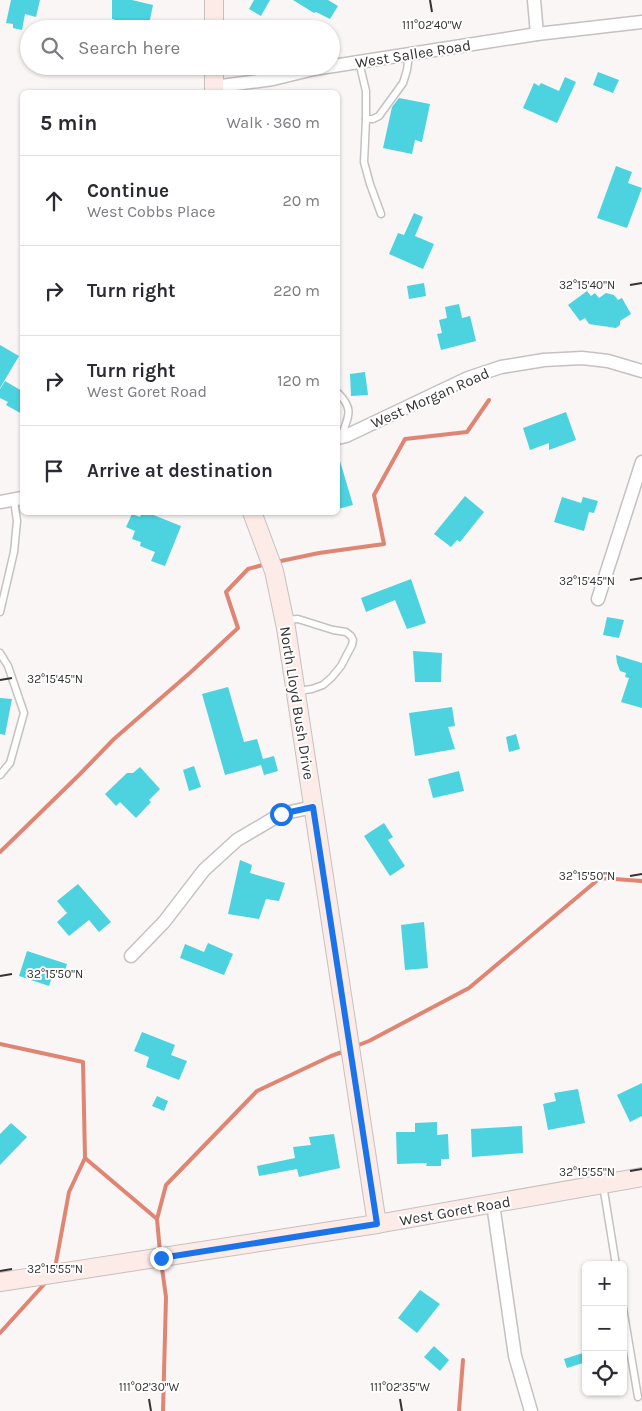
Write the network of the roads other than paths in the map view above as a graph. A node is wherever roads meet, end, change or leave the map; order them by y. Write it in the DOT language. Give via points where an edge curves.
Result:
graph roads {
  1 [pos="214,0"];
  2 [pos="534,0"];
  3 [pos="214,20"];
  4 [pos="642,22"];
  5 [pos="537,34"];
  6 [pos="409,55"];
  7 [pos="359,62"];
  8 [pos="340,65"];
  9 [pos="214,75"];
  10 [pos="289,75"];
  11 [pos="214,90"];
  12 [pos="366,119"];
  13 [pos="381,214"];
  14 [pos="642,371"];
  15 [pos="340,395"];
  16 [pos="340,436"];
  17 [pos="340,438"];
  18 [pos="642,462"];
  19 [pos="18,499"];
  20 [pos="0,502"];
  21 [pos="253,515"];
  22 [pos="598,598"];
  23 [pos="0,612"];
  24 [pos="284,621"];
  25 [pos="0,653"];
  26 [pos="296,692"];
  27 [pos="0,775"];
  28 [pos="313,807"];
  29 [pos="131,956"];
  30 [pos="642,1177"];
  31 [pos="603,1184"];
  32 [pos="493,1204"];
  33 [pos="377,1224"];
  34 [pos="615,1261"];
  35 [pos="0,1282"];
  36 [pos="627,1332"];
  37 [pos="638,1397"];
  38 [pos="530,1411"];
  1 -- 3 [label="street"];
  2 -- 5 [label="street"];
  4 -- 5 [label="street, West Sallee Road"];
  5 -- 6 [label="street, West Sallee Road"];
  6 -- 7 [label="street, West Sallee Road"];
  6 -- 12 [label="lane" via="403,83 379,116"];
  7 -- 8 [label="street, West Sallee Road"];
  7 -- 12 [label="lane" via="366,91"];
  9 -- 11 [label="street"];
  10 -- 11 [label="street, West Sallee Road"];
  12 -- 13 [label="lane" via="364,162"];
  14 -- 17 [label="street, West Morgan Road" via="608,361 582,358 502,367 468,378"];
  15 -- 16 [label="lane" via="348,404 349,415"];
  18 -- 22 [label="street"];
  19 -- 20 [label="street"];
  19 -- 23 [label="lane" via="14,552"];
  21 -- 24 [label="street, North Lloyd Bush Drive" via="274,571"];
  24 -- 26 [label="street, North Lloyd Bush Drive"];
  24 -- 26 [label="lane" via="298,619 346,632 353,640 332,677 312,689"];
  25 -- 27 [label="lane" via="8,666 24,713 10,763"];
  26 -- 28 [label="street, North Lloyd Bush Drive"];
  28 -- 29 [label="street" via="281,814 237,840 204,870 164,922"];
  28 -- 33 [label="street, North Lloyd Bush Drive"];
  30 -- 31 [label="street, West Goret Road"];
  31 -- 32 [label="street, West Goret Road"];
  31 -- 34 [label="lane"];
  32 -- 33 [label="street, West Goret Road"];
  32 -- 38 [label="street" via="515,1356"];
  33 -- 35 [label="street, West Goret Road"];
  36 -- 37 [label="lane"];
}
